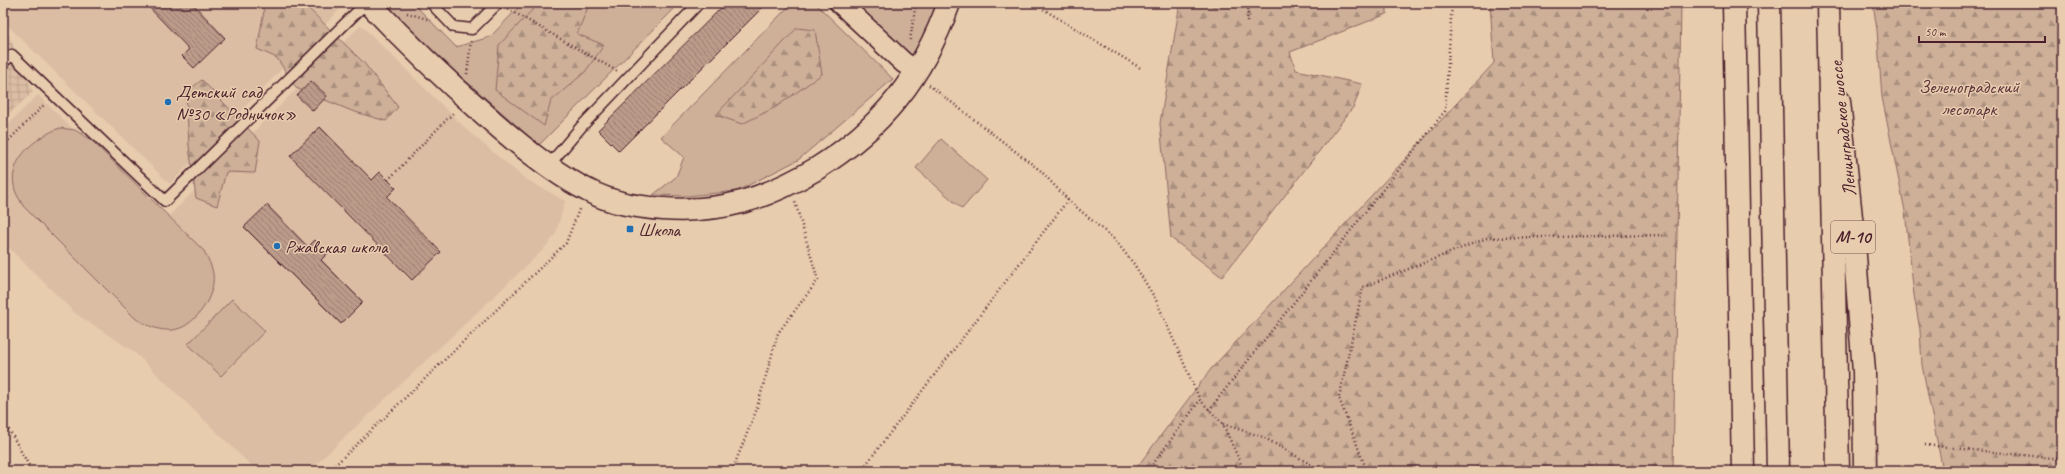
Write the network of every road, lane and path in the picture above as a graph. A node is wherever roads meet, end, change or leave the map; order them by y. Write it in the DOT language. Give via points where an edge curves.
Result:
graph roads {
  1 [pos="367,3"];
  2 [pos="431,3"];
  3 [pos="498,3"];
  4 [pos="699,3"];
  5 [pos="840,3"];
  6 [pos="916,3"];
  7 [pos="949,3"];
  8 [pos="1033,3"];
  9 [pos="1249,3"];
  10 [pos="1452,3"];
  11 [pos="1734,3"];
  12 [pos="1769,3"];
  13 [pos="1828,3"];
  14 [pos="402,12"];
  15 [pos="1247,22"];
  16 [pos="454,27"];
  17 [pos="472,29"];
  18 [pos="3,62"];
  19 [pos="1142,69"];
  20 [pos="910,71"];
  21 [pos="628,77"];
  22 [pos="54,95"];
  23 [pos="464,96"];
  24 [pos="3,146"];
  25 [pos="549,166"];
  26 [pos="388,180"];
  27 [pos="790,184"];
  28 [pos="586,190"];
  29 [pos="1068,200"];
  30 [pos="1666,236"];
  31 [pos="1200,400"];
  32 [pos="1209,410"];
  33 [pos="3,419"];
  34 [pos="1223,424"];
  35 [pos="1925,445"];
  36 [pos="2062,459"];
  37 [pos="32,471"];
  38 [pos="329,471"];
  39 [pos="732,471"];
  40 [pos="861,471"];
  41 [pos="1148,471"];
  42 [pos="1244,471"];
  43 [pos="1318,471"];
  44 [pos="1367,471"];
  45 [pos="1744,471"];
  46 [pos="1778,471"];
  47 [pos="1838,471"];
  48 [pos="1865,471"];
  1 -- 22 [label="lane" via="166,201"];
  1 -- 23 [label="main road"];
  2 -- 16 [label="lane"];
  3 -- 17 [label="lane"];
  3 -- 21 [label="path"];
  4 -- 21 [label="lane"];
  5 -- 20 [label="street"];
  6 -- 20 [label="path" via="908,55"];
  7 -- 20 [label="main road" via="932,45"];
  8 -- 19 [label="path"];
  9 -- 15 [label="path"];
  10 -- 32 [label="path" via="1445,111"];
  11 -- 45 [label="main road"];
  12 -- 46 [label="main road"];
  13 -- 47 [label="main road, Ленинградское шоссе / М-10"];
  13 -- 48 [label="main road, Ленинградское шоссе / М-10" via="1855,256 1864,372"];
  14 -- 16 [label="path"];
  16 -- 17 [label="lane"];
  17 -- 23 [label="path"];
  18 -- 22 [label="lane" via="12,55"];
  20 -- 27 [label="main road" via="896,102 861,137 840,154"];
  20 -- 29 [label="path" via="920,86 926,83 1041,171"];
  21 -- 25 [label="lane" via="580,127"];
  22 -- 24 [label="path"];
  23 -- 25 [label="main road" via="512,139"];
  23 -- 26 [label="path" via="452,115"];
  25 -- 28 [label="main road"];
  27 -- 28 [label="main road" via="742,203 692,211 638,207 610,200"];
  27 -- 39 [label="path" via="818,280 778,333 756,411"];
  28 -- 38 [label="path" via="566,243"];
  29 -- 31 [label="path" via="1114,240 1134,264 1156,300"];
  29 -- 40 [label="path"];
  30 -- 44 [label="path" via="1487,238 1363,287 1339,398"];
  31 -- 32 [label="path"];
  31 -- 41 [label="path"];
  32 -- 34 [label="path"];
  33 -- 37 [label="path"];
  34 -- 42 [label="path"];
  34 -- 43 [label="path" via="1263,437 1317,468"];
  35 -- 36 [label="path"];
}
